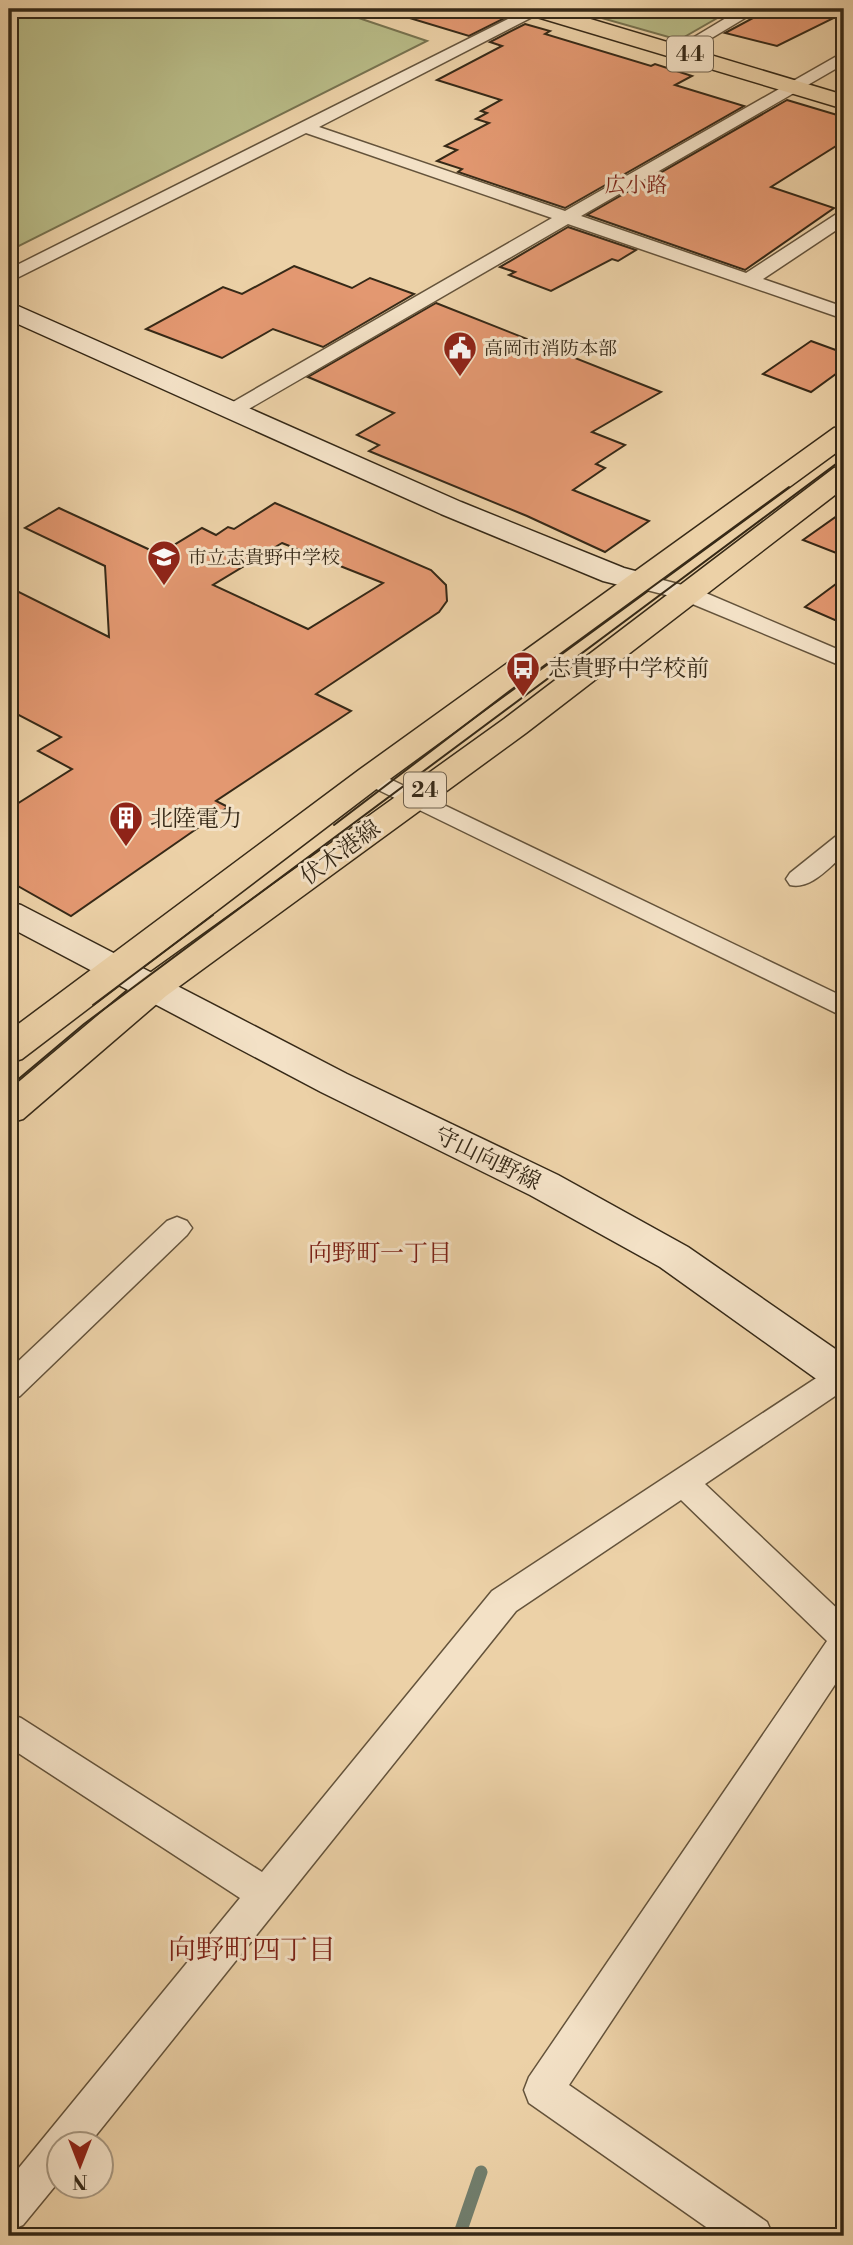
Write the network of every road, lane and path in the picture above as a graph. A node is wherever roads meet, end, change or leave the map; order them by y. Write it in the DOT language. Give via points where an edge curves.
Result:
graph roads {
  1 [pos="536,9"];
  2 [pos="752,9"];
  3 [pos="679,51"];
  4 [pos="844,57"];
  5 [pos="793,86"];
  6 [pos="844,102"];
  7 [pos="304,127"];
  8 [pos="844,217"];
  9 [pos="569,218"];
  10 [pos="9,276"];
  11 [pos="748,280"];
  12 [pos="9,310"];
  13 [pos="844,313"];
  14 [pos="233,410"];
  15 [pos="844,434"];
  16 [pos="844,474"];
  17 [pos="643,582"];
  18 [pos="686,593"];
  19 [pos="844,660"];
  20 [pos="371,777"];
  21 [pos="412,799"];
  22 [pos="844,842"];
  23 [pos="799,880"];
  24 [pos="9,913"];
  25 [pos="114,970"];
  26 [pos="153,988"];
  27 [pos="844,1008"];
  28 [pos="9,1050"];
  29 [pos="9,1110"];
  30 [pos="177,1228"];
  31 [pos="844,1376"];
  32 [pos="9,1388"];
  33 [pos="683,1482"];
  34 [pos="844,1636"];
  35 [pos="844,1643"];
  36 [pos="9,1729"];
  37 [pos="266,1895"];
  38 [pos="75,2130"];
  39 [pos="46,2166"];
  40 [pos="9,2211"];
  41 [pos="753,2236"];
  1 -- 3 [label="main road, 44"];
  1 -- 7 [label="street"];
  2 -- 3 [label="street"];
  3 -- 5 [label="main road, 44"];
  4 -- 5 [label="street"];
  5 -- 6 [label="main road, 44"];
  5 -- 9 [label="street"];
  7 -- 9 [label="street"];
  7 -- 10 [label="street"];
  8 -- 11 [label="street"];
  9 -- 11 [label="street"];
  9 -- 14 [label="street"];
  11 -- 13 [label="street"];
  12 -- 14 [label="street"];
  14 -- 17 [label="street" via="451,508 614,575"];
  15 -- 17 [label="main road, 伏木港線 / 24"];
  16 -- 18 [label="main road, 伏木港線 / 24"];
  17 -- 18 [label="street"];
  17 -- 20 [label="main road, 伏木港線 / 24"];
  18 -- 19 [label="street"];
  18 -- 21 [label="main road, 伏木港線 / 24"];
  20 -- 21 [label="street"];
  20 -- 25 [label="main road, 伏木港線 / 24"];
  21 -- 26 [label="main road, 伏木港線 / 24"];
  21 -- 27 [label="street"];
  22 -- 23 [label="street"];
  24 -- 25 [label="street, 守山向野線"];
  25 -- 26 [label="street, 守山向野線"];
  25 -- 28 [label="main road, 伏木港線 / 24"];
  26 -- 29 [label="main road, 伏木港線 / 24"];
  26 -- 31 [label="street, 守山向野線" via="663,1250"];
  30 -- 32 [label="street"];
  31 -- 33 [label="street"];
  33 -- 34 [label="street"];
  33 -- 37 [label="street" via="504,1601"];
  35 -- 41 [label="street" via="543,2090"];
  36 -- 37 [label="street"];
  37 -- 38 [label="street"];
  39 -- 40 [label="street"];
}
